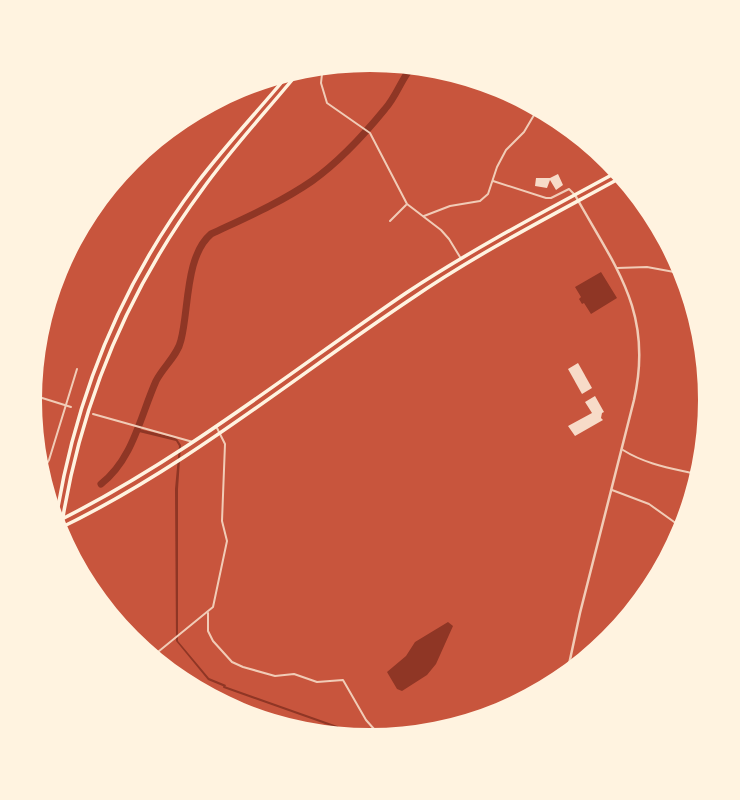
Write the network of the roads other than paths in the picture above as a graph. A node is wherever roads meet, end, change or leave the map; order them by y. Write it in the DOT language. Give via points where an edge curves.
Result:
graph roads {
  1 [pos="322,76"];
  2 [pos="291,82"];
  3 [pos="280,85"];
  4 [pos="534,116"];
  5 [pos="610,176"];
  6 [pos="491,181"];
  7 [pos="614,181"];
  8 [pos="575,195"];
  9 [pos="578,201"];
  10 [pos="407,204"];
  11 [pos="423,216"];
  12 [pos="390,221"];
  13 [pos="461,258"];
  14 [pos="617,268"];
  15 [pos="672,272"];
  16 [pos="77,369"];
  17 [pos="42,398"];
  18 [pos="65,405"];
  19 [pos="71,407"];
  20 [pos="93,414"];
  21 [pos="216,427"];
  22 [pos="220,433"];
  23 [pos="194,442"];
  24 [pos="622,449"];
  25 [pos="48,462"];
  26 [pos="690,473"];
  27 [pos="612,490"];
  28 [pos="58,502"];
  29 [pos="63,516"];
  30 [pos="64,518"];
  31 [pos="674,522"];
  32 [pos="66,524"];
  33 [pos="208,612"];
  34 [pos="159,651"];
  35 [pos="570,660"];
  36 [pos="373,728"];
  1 -- 10 [label="street" via="327,103 370,133"];
  2 -- 29 [label="highway" via="203,188 123,320 78,444"];
  3 -- 28 [label="highway" via="197,183 133,284 81,406"];
  4 -- 6 [label="street" via="506,150"];
  5 -- 8 [label="highway"];
  6 -- 8 [label="street" via="546,198 569,189"];
  6 -- 11 [label="street" via="488,194 480,201"];
  7 -- 9 [label="highway"];
  8 -- 9 [label="street"];
  8 -- 13 [label="highway"];
  9 -- 14 [label="street"];
  9 -- 22 [label="highway" via="439,280"];
  10 -- 11 [label="street"];
  10 -- 12 [label="street"];
  11 -- 13 [label="street" via="441,230"];
  13 -- 21 [label="highway"];
  14 -- 15 [label="street"];
  14 -- 24 [label="street" via="634,312 640,370"];
  16 -- 18 [label="street"];
  17 -- 18 [label="street"];
  18 -- 19 [label="street"];
  18 -- 25 [label="street"];
  20 -- 23 [label="street"];
  21 -- 22 [label="street"];
  21 -- 23 [label="highway"];
  22 -- 32 [label="highway"];
  22 -- 33 [label="street" via="225,448 222,521 227,541 214,607"];
  23 -- 30 [label="highway"];
  24 -- 26 [label="street"];
  24 -- 27 [label="street"];
  27 -- 31 [label="street" via="649,504"];
  27 -- 35 [label="street"];
  33 -- 34 [label="street"];
  33 -- 36 [label="street" via="209,635 232,662 275,677 294,674 317,682 343,680"];
}
